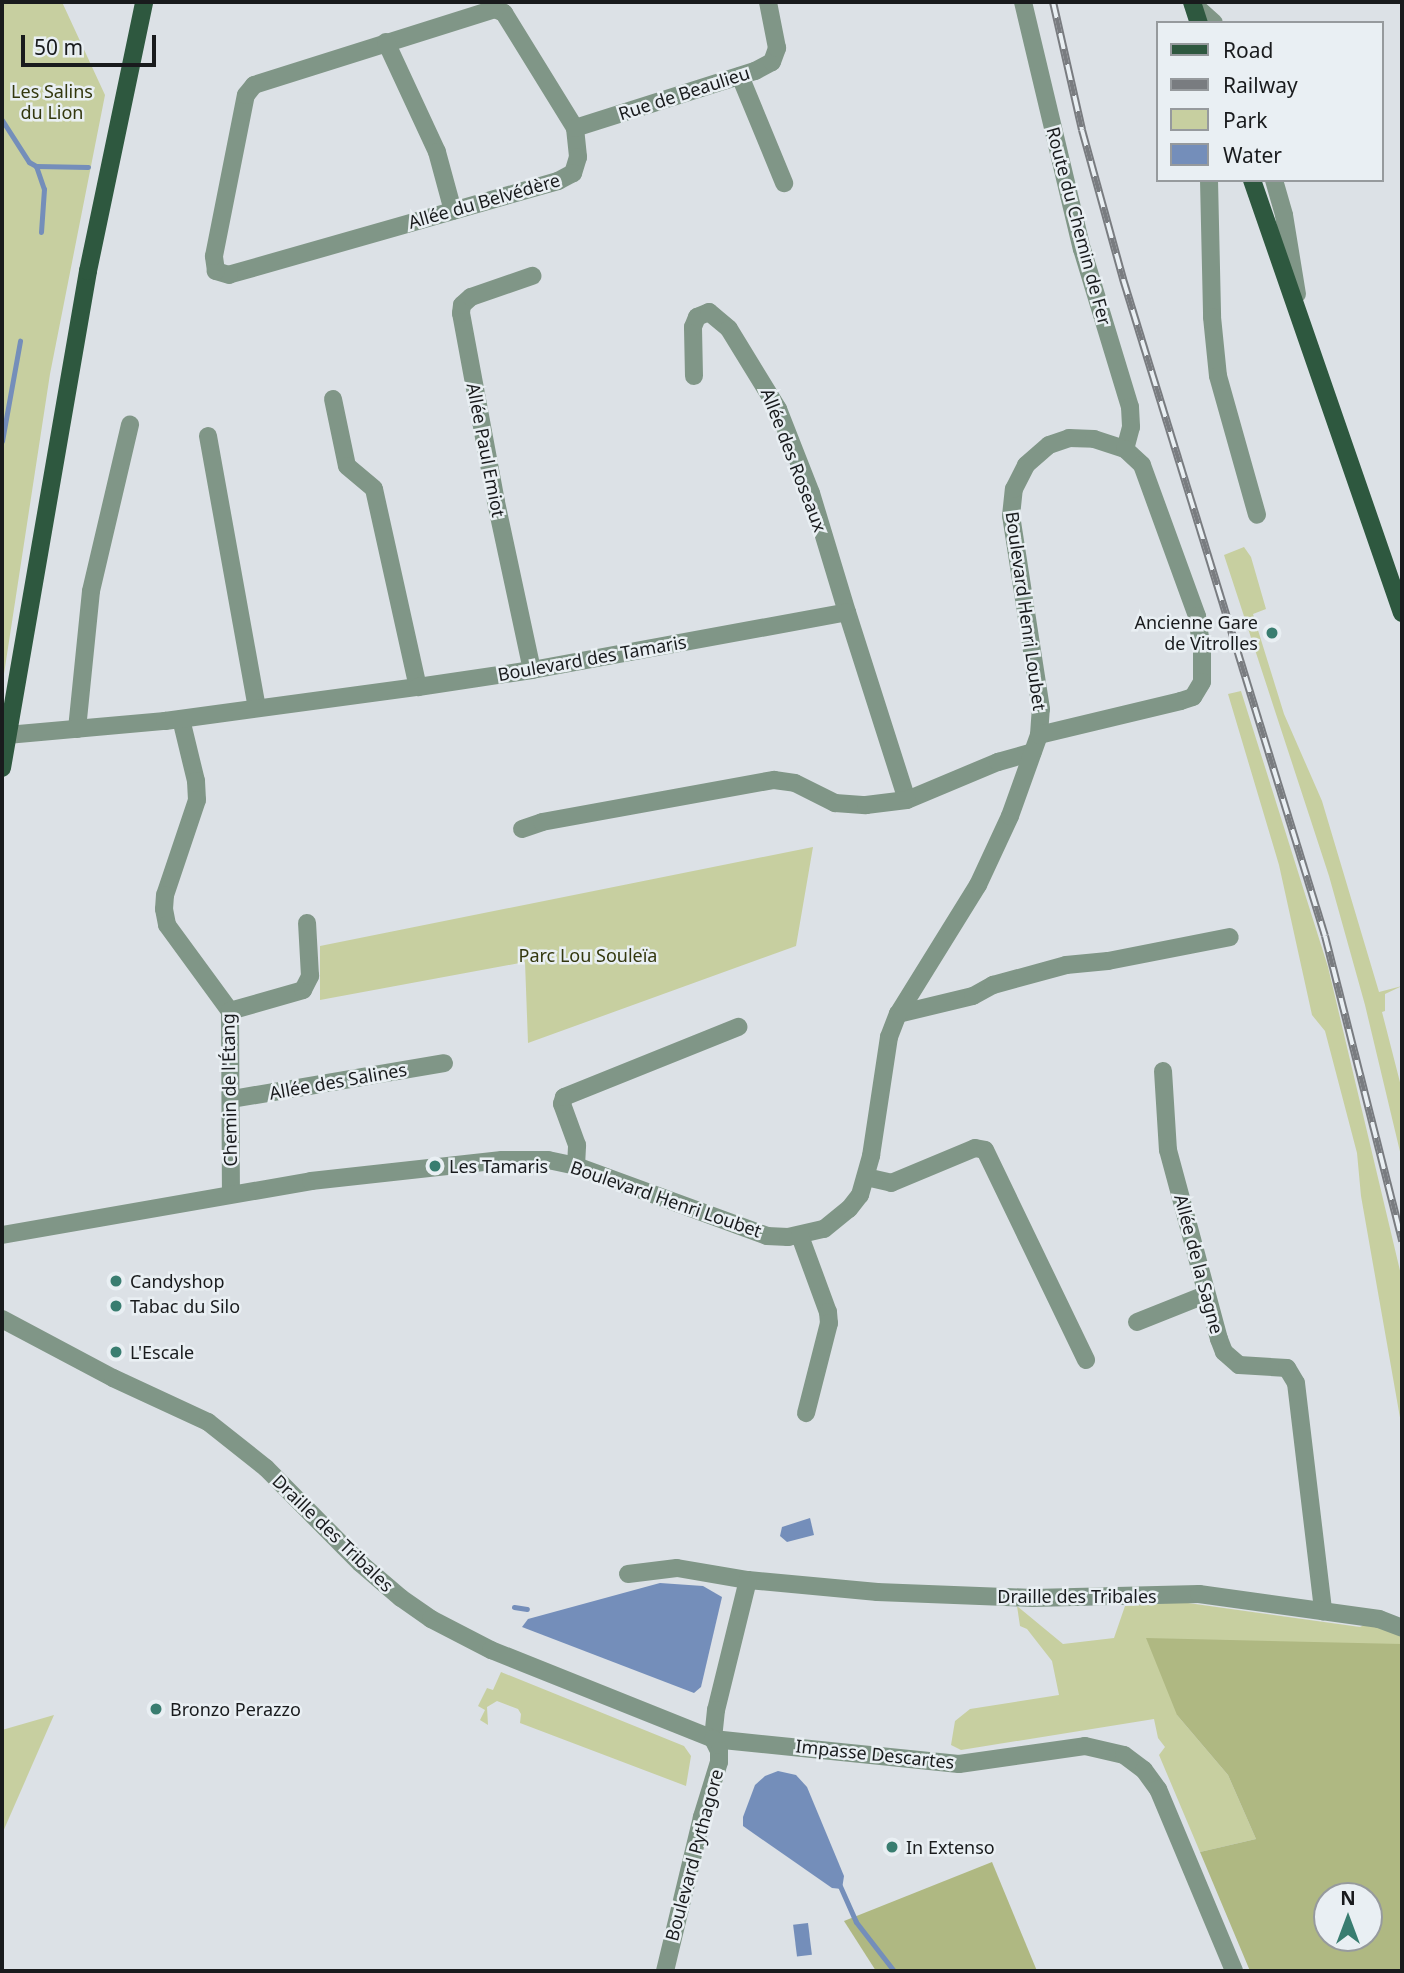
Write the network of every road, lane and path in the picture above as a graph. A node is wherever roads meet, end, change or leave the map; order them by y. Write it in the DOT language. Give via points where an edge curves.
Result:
graph roads {
  1 [pos="144,2"];
  2 [pos="768,2"];
  3 [pos="1023,2"];
  4 [pos="1192,3"];
  5 [pos="1198,21"];
  6 [pos="1212,21"];
  7 [pos="386,42"];
  8 [pos="740,76"];
  9 [pos="575,128"];
  10 [pos="1209,182"];
  11 [pos="1253,182"];
  12 [pos="1275,182"];
  13 [pos="784,184"];
  14 [pos="453,211"];
  15 [pos="532,276"];
  16 [pos="1301,318"];
  17 [pos="694,376"];
  18 [pos="333,399"];
  19 [pos="130,425"];
  20 [pos="208,436"];
  21 [pos="1125,449"];
  22 [pos="1257,515"];
  23 [pos="847,612"];
  24 [pos="1402,613"];
  25 [pos="532,670"];
  26 [pos="418,687"];
  27 [pos="257,708"];
  28 [pos="181,719"];
  29 [pos="77,729"];
  30 [pos="7,735"];
  31 [pos="1039,735"];
  32 [pos="1033,752"];
  33 [pos="2,768"];
  34 [pos="907,800"];
  35 [pos="523,830"];
  36 [pos="307,923"];
  37 [pos="1230,937"];
  38 [pos="230,1012"];
  39 [pos="898,1014"];
  40 [pos="738,1027"];
  41 [pos="443,1063"];
  42 [pos="1163,1071"];
  43 [pos="232,1098"];
  44 [pos="576,1166"];
  45 [pos="866,1177"];
  46 [pos="231,1194"];
  47 [pos="2,1235"];
  48 [pos="800,1236"];
  49 [pos="1205,1295"];
  50 [pos="2,1319"];
  51 [pos="1137,1322"];
  52 [pos="1086,1360"];
  53 [pos="806,1413"];
  54 [pos="628,1574"];
  55 [pos="748,1580"];
  56 [pos="1323,1611"];
  57 [pos="1402,1628"];
  58 [pos="713,1739"];
  59 [pos="665,1971"];
  60 [pos="1234,1971"];
  1 -- 30 [label="main road" via="88,271"];
  2 -- 8 [label="street, Rue de Beaulieu" via="776,55 768,65"];
  3 -- 21 [label="street, Route du Chemin de Fer" via="1082,249 1130,407"];
  4 -- 5 [label="main road"];
  4 -- 6 [label="street"];
  7 -- 9 [label="street, Allée du Belvédère" via="499,10"];
  7 -- 14 [label="street" via="437,152"];
  7 -- 14 [label="street, Allée du Belvédère" via="261,80 249,90 214,256 216,271 229,275"];
  8 -- 9 [label="street, Rue de Beaulieu"];
  8 -- 13 [label="street"];
  9 -- 14 [label="street, Allée du Belvédère" via="578,157 573,173 565,179"];
  10 -- 22 [label="street" via="1215,355 1225,407"];
  11 -- 16 [label="main road"];
  12 -- 16 [label="street"];
  15 -- 25 [label="street, Allée Paul Emiot" via="471,297 461,313"];
  16 -- 24 [label="main road"];
  17 -- 23 [label="street, Allée des Roseaux" via="693,327 697,317 709,313 729,329 778,409 811,493"];
  18 -- 26 [label="street" via="347,466 374,489"];
  19 -- 29 [label="street" via="91,592"];
  20 -- 27 [label="street"];
  21 -- 31 [label="street, Boulevard Henri Loubet" via="1081,437 1058,441 1032,457 1014,489 1010,516 1041,709"];
  21 -- 31 [label="street" via="1142,466 1191,595 1201,635 1199,690 1181,701"];
  23 -- 25 [label="street, Boulevard des Tamaris"];
  23 -- 34 [label="street"];
  25 -- 26 [label="street, Boulevard des Tamaris"];
  26 -- 27 [label="street, Boulevard des Tamaris"];
  27 -- 28 [label="street, Boulevard des Tamaris"];
  28 -- 29 [label="street, Boulevard des Tamaris"];
  28 -- 38 [label="street, Chemin de l'Étang" via="197,800 166,895 165,919"];
  29 -- 30 [label="street, Boulevard des Tamaris"];
  30 -- 33 [label="main road"];
  31 -- 32 [label="street, Boulevard Henri Loubet"];
  32 -- 34 [label="street"];
  32 -- 39 [label="street, Boulevard Henri Loubet" via="978,885"];
  34 -- 35 [label="street" via="835,803 795,783 774,780 542,822"];
  36 -- 38 [label="street" via="310,976 303,990"];
  37 -- 39 [label="street" via="1066,965 993,985 973,996"];
  38 -- 43 [label="street, Chemin de l'Étang"];
  39 -- 45 [label="street, Boulevard Henri Loubet" via="889,1037"];
  40 -- 44 [label="street" via="564,1097 562,1104 577,1145"];
  41 -- 43 [label="street, Allée des Salines"];
  42 -- 49 [label="street, Allée de la Sagne" via="1168,1150"];
  43 -- 46 [label="street, Chemin de l'Étang"];
  44 -- 46 [label="street, Boulevard Henri Loubet" via="548,1160 502,1160 384,1171"];
  44 -- 48 [label="street, Boulevard Henri Loubet" via="767,1236"];
  45 -- 48 [label="street, Boulevard Henri Loubet" via="860,1195 839,1219"];
  45 -- 52 [label="street" via="891,1183 975,1148 985,1150"];
  46 -- 47 [label="street, Boulevard Henri Loubet"];
  48 -- 53 [label="street" via="828,1312 827,1335"];
  49 -- 51 [label="street"];
  49 -- 56 [label="street, Allée de la Sagne" via="1219,1339 1231,1359 1248,1367 1268,1364 1287,1368 1296,1383"];
  50 -- 58 [label="street, Draille des Tribales" via="208,1422 267,1468 360,1563 431,1619 491,1650"];
  54 -- 55 [label="street, Draille des Tribales" via="677,1568"];
  55 -- 56 [label="street, Draille des Tribales" via="1032,1598 1199,1594"];
  55 -- 58 [label="street, Boulevard Pythagore"];
  56 -- 57 [label="street, Draille des Tribales" via="1379,1619"];
  58 -- 59 [label="street, Boulevard Pythagore" via="719,1762"];
  58 -- 60 [label="street, Impasse Descartes" via="959,1764 1085,1746 1124,1755 1144,1770 1158,1789"];
}
